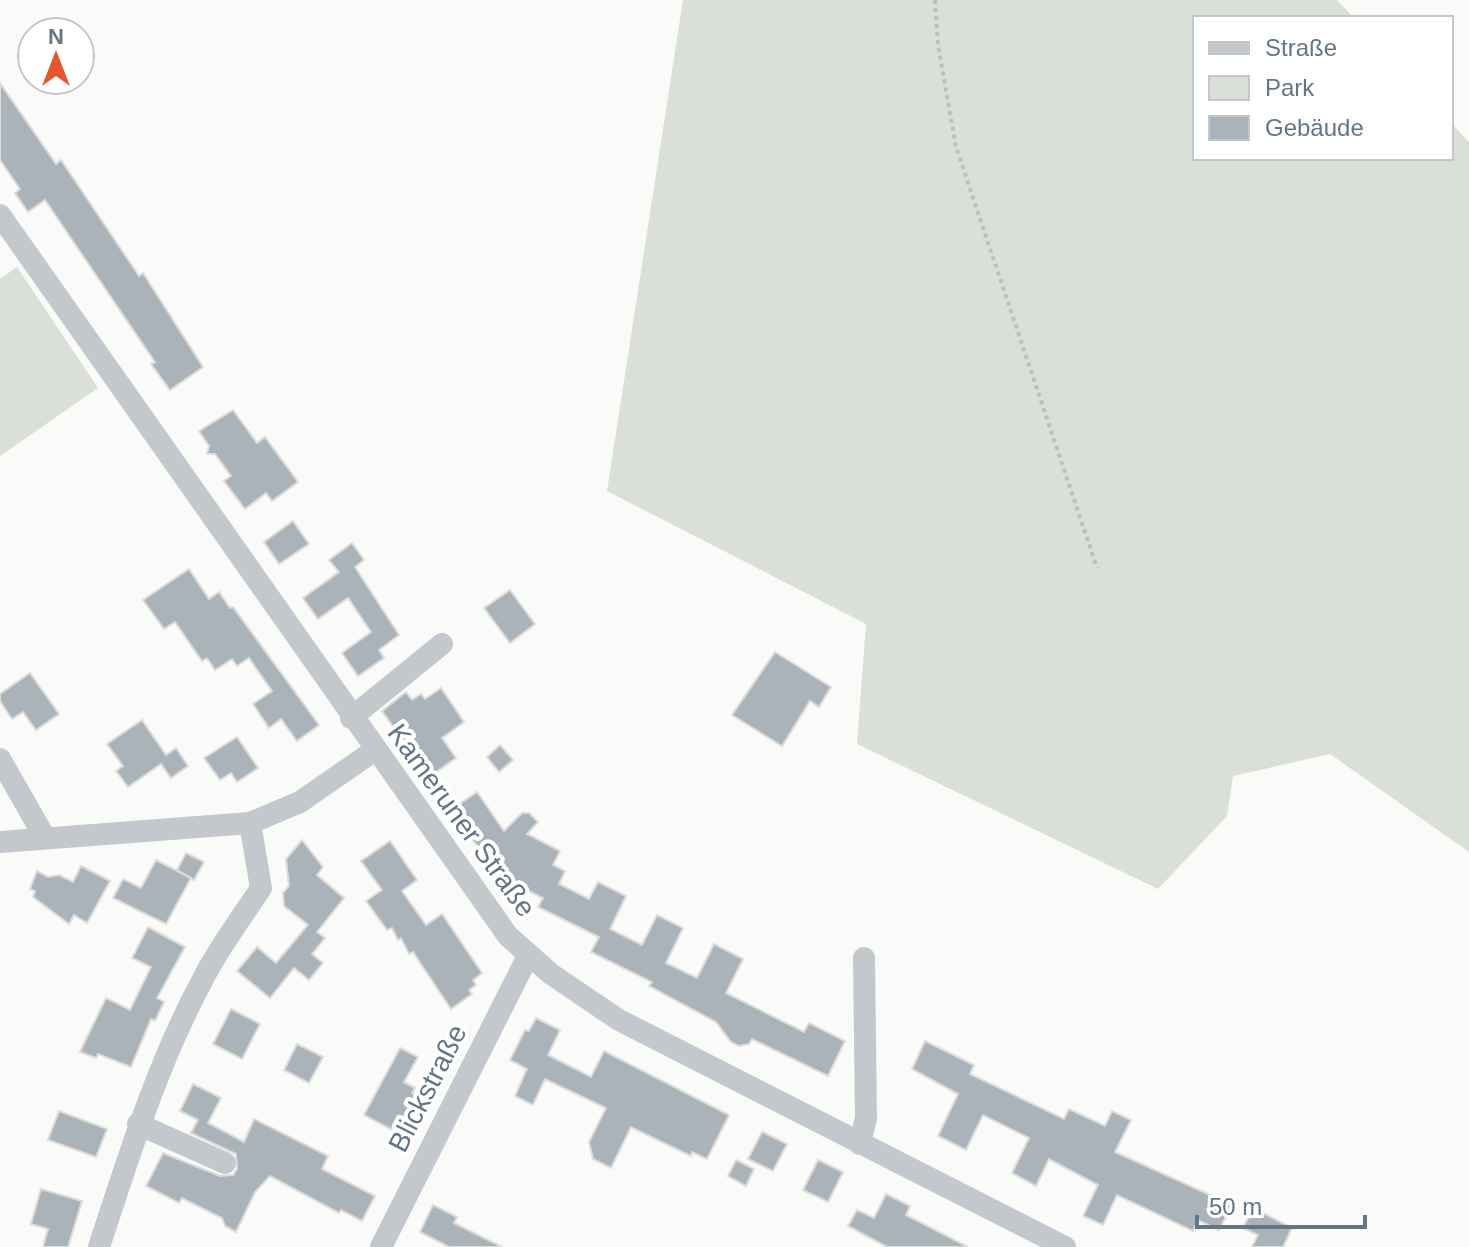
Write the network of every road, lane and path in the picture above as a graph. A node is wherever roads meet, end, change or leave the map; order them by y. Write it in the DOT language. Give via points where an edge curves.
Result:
graph roads {
  1 [pos="935,0"];
  2 [pos="0,215"];
  3 [pos="1097,568"];
  4 [pos="442,644"];
  5 [pos="351,718"];
  6 [pos="375,750"];
  7 [pos="0,759"];
  8 [pos="250,823"];
  9 [pos="44,836"];
  10 [pos="0,842"];
  11 [pos="528,956"];
  12 [pos="864,958"];
  13 [pos="138,1124"];
  14 [pos="860,1144"];
  15 [pos="225,1163"];
  16 [pos="386,1243"];
  17 [pos="99,1247"];
  18 [pos="1065,1247"];
  1 -- 3 [label="path" via="956,147"];
  2 -- 5 [label="street, Kameruner Straße"];
  4 -- 5 [label="street"];
  5 -- 6 [label="street, Kameruner Straße"];
  6 -- 8 [label="street" via="300,802"];
  6 -- 11 [label="street, Kameruner Straße" via="508,936"];
  7 -- 9 [label="street"];
  8 -- 9 [label="street"];
  8 -- 13 [label="street" via="261,888 204,976"];
  9 -- 10 [label="street"];
  11 -- 14 [label="street, Kameruner Straße" via="619,1020"];
  11 -- 16 [label="street, Blickstraße"];
  12 -- 14 [label="street" via="866,1118"];
  13 -- 15 [label="street"];
  13 -- 17 [label="street"];
  14 -- 18 [label="street, Kameruner Straße"];
}
